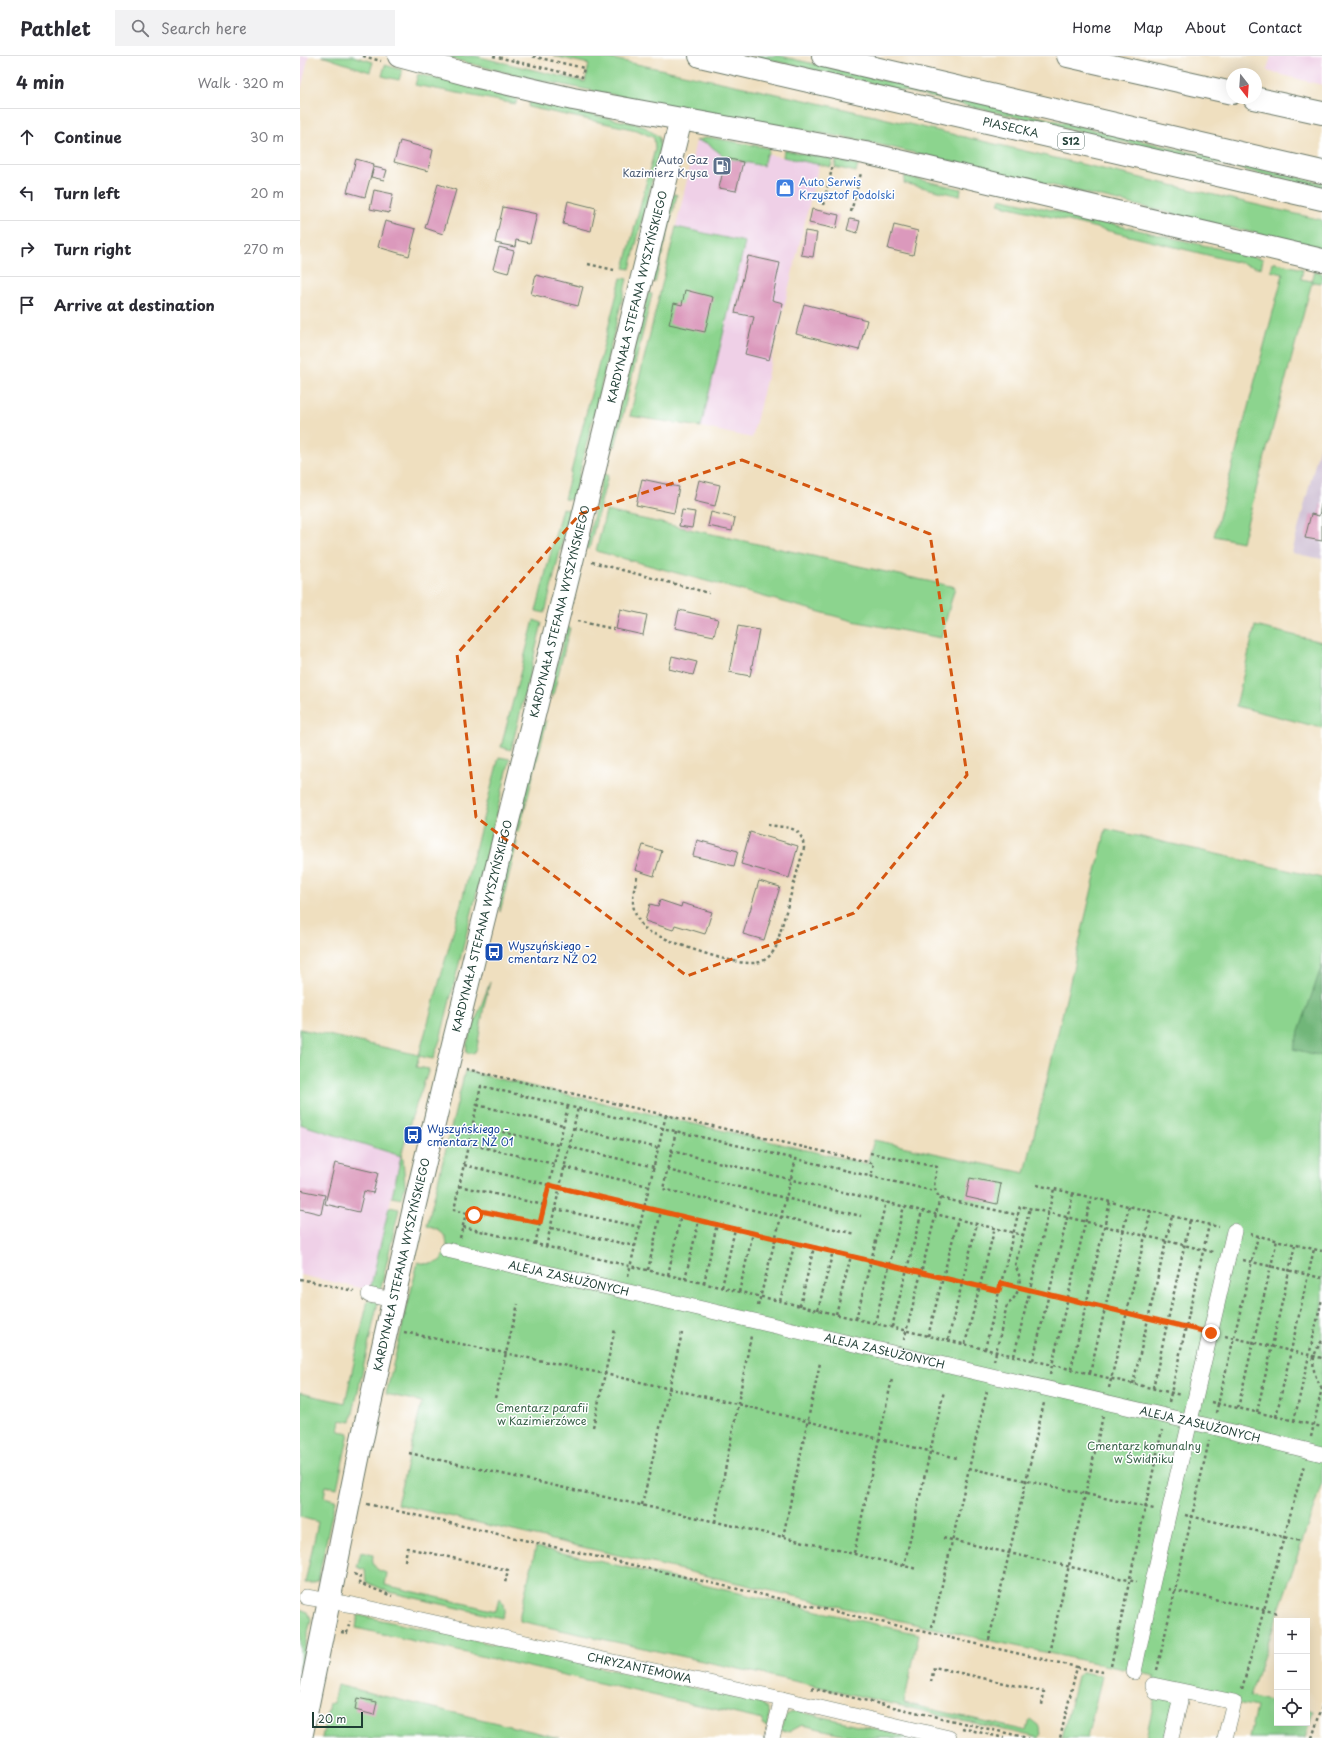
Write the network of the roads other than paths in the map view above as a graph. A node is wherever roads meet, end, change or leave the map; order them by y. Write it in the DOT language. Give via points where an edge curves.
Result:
graph roads {
  1 [pos="399,56"];
  2 [pos="700,56"];
  3 [pos="822,56"];
  4 [pos="1068,56"];
  5 [pos="1226,92"];
  6 [pos="1262,100"];
  7 [pos="1322,113"];
  8 [pos="681,119"];
  9 [pos="1322,172"];
  10 [pos="1322,199"];
  11 [pos="1322,260"];
  12 [pos="1234,1231"];
  13 [pos="452,1251"];
  14 [pos="369,1295"];
  15 [pos="393,1300"];
  16 [pos="1189,1422"];
  17 [pos="1315,1453"];
  18 [pos="306,1596"];
  19 [pos="329,1600"];
  20 [pos="1134,1672"];
  21 [pos="782,1699"];
  22 [pos="301,1738"];
  23 [pos="772,1738"];
  24 [pos="949,1738"];
  25 [pos="1171,1738"];
  26 [pos="1225,1738"];
  1 -- 8 [label="main road" via="526,89"];
  2 -- 10 [label="main road, PIASECKA / S12"];
  3 -- 9 [label="main road, S12"];
  4 -- 5 [label="main road"];
  6 -- 7 [label="main road"];
  8 -- 11 [label="main road" via="865,153"];
  8 -- 15 [label="main road, KARDYNAŁA STEFANA WYSZYŃSKIEGO" via="453,1044"];
  12 -- 16 [label="street"];
  13 -- 16 [label="street, ALEJA ZASŁUŻONYCH"];
  14 -- 15 [label="street"];
  15 -- 19 [label="main road, KARDYNAŁA STEFANA WYSZYŃSKIEGO"];
  16 -- 17 [label="street, ALEJA ZASŁUŻONYCH"];
  16 -- 20 [label="street"];
  18 -- 19 [label="street, CHRYZANTEMOWA"];
  19 -- 21 [label="street, CHRYZANTEMOWA"];
  19 -- 22 [label="main road, KARDYNAŁA STEFANA WYSZYŃSKIEGO"];
  21 -- 23 [label="street"];
  21 -- 24 [label="street, CHRYZANTEMOWA"];
  25 -- 26 [label="street" via="1180,1702 1176,1696 1156,1692 1154,1685 1234,1702"];
}
